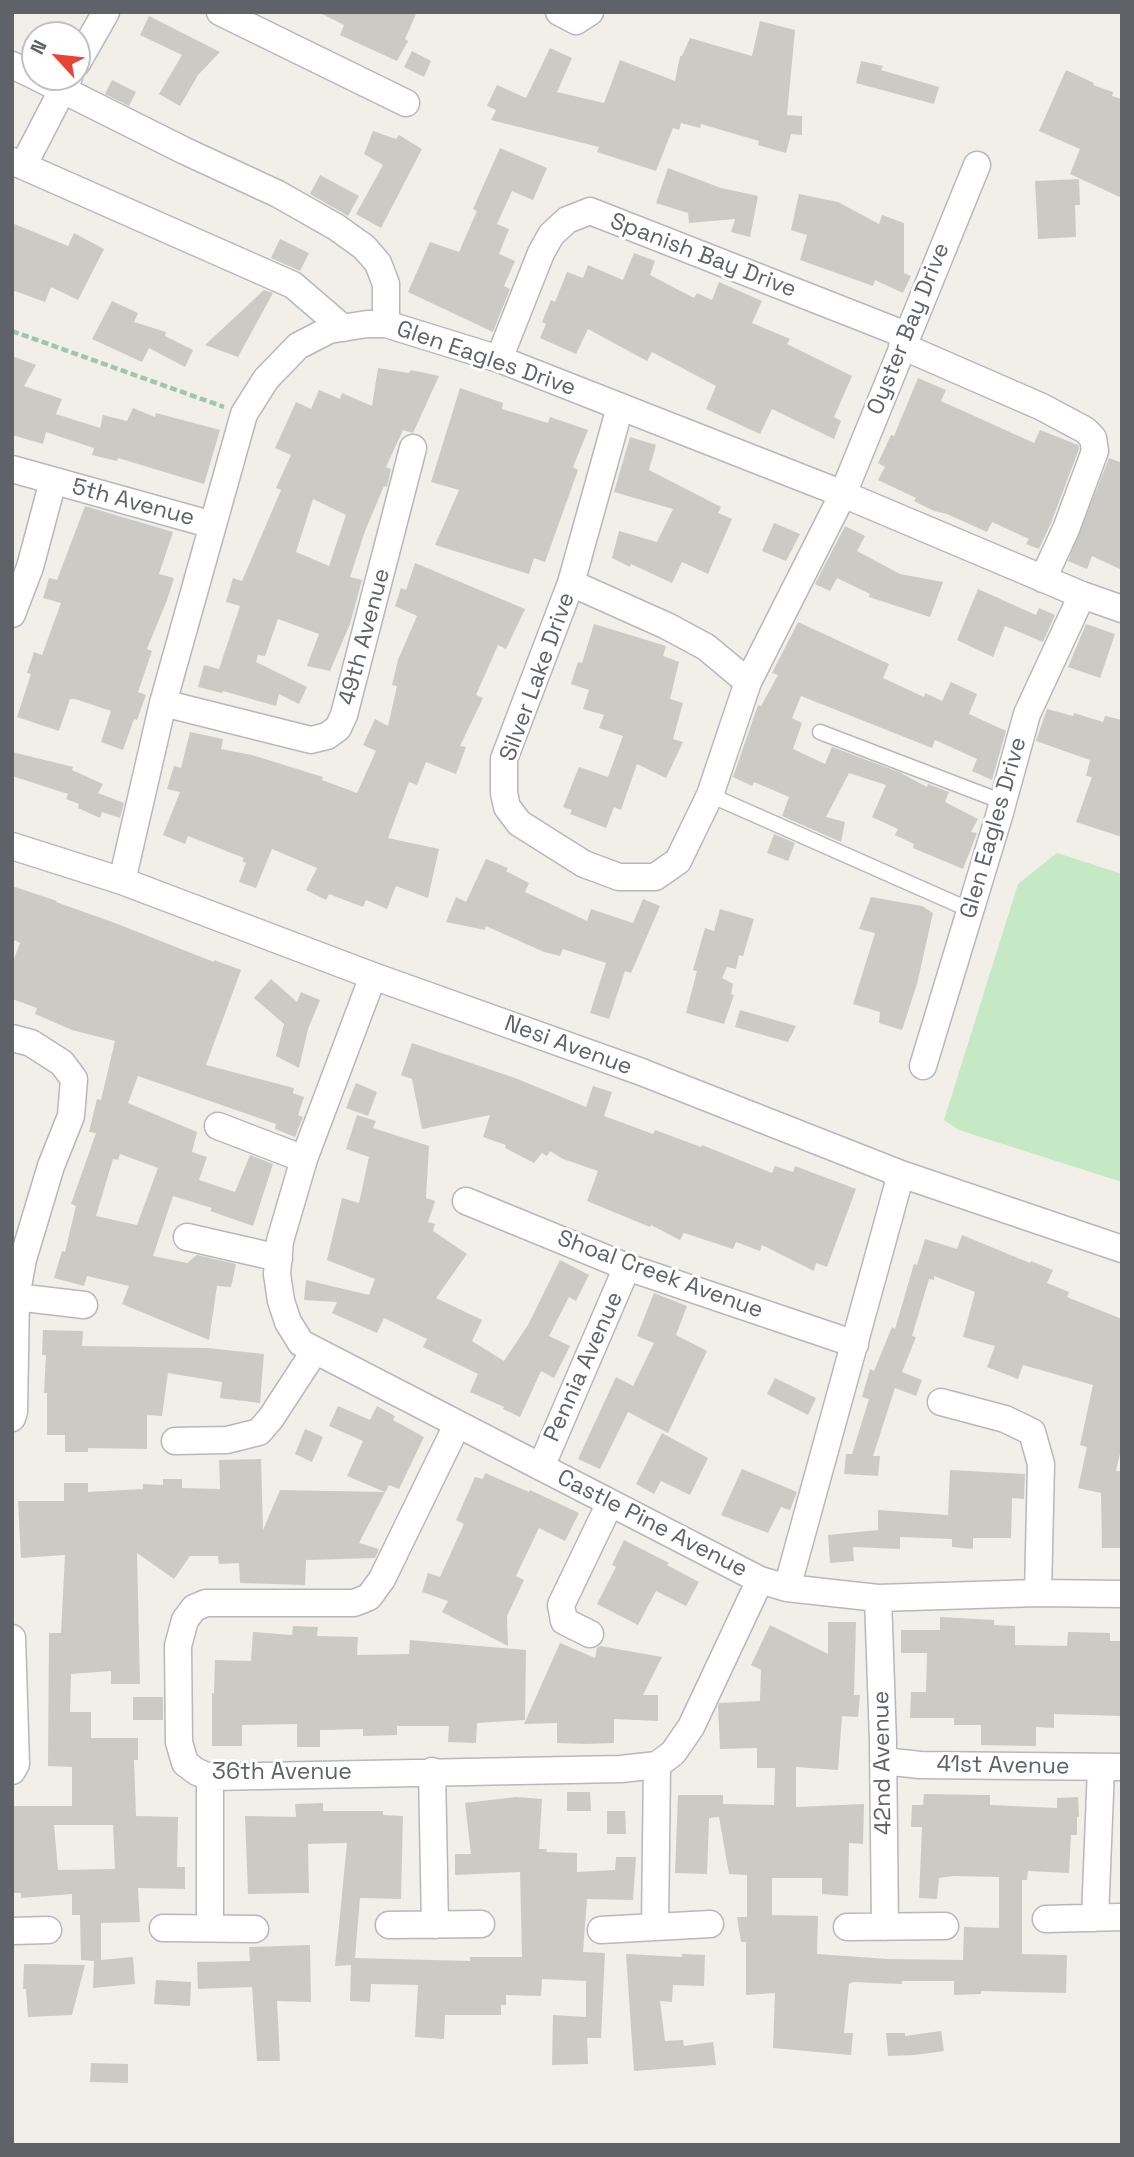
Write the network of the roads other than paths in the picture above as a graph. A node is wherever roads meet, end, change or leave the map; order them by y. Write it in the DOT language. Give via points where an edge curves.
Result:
graph roads {
  1 [pos="106,12"];
  2 [pos="220,12"];
  3 [pos="559,12"];
  4 [pos="590,12"];
  5 [pos="91,38"];
  6 [pos="60,91"];
  7 [pos="79,91"];
  8 [pos="407,103"];
  9 [pos="17,164"];
  10 [pos="977,165"];
  11 [pos="386,324"];
  12 [pos="343,328"];
  13 [pos="904,341"];
  14 [pos="499,359"];
  15 [pos="620,407"];
  16 [pos="413,448"];
  17 [pos="12,469"];
  18 [pos="53,481"];
  19 [pos="843,494"];
  20 [pos="213,525"];
  21 [pos="1043,579"];
  22 [pos="571,583"];
  23 [pos="1082,595"];
  24 [pos="1122,609"];
  25 [pos="12,614"];
  26 [pos="748,682"];
  27 [pos="163,703"];
  28 [pos="820,732"];
  29 [pos="710,795"];
  30 [pos="1003,802"];
  31 [pos="12,846"];
  32 [pos="122,881"];
  33 [pos="970,910"];
  34 [pos="373,975"];
  35 [pos="12,1038"];
  36 [pos="923,1066"];
  37 [pos="218,1126"];
  38 [pos="304,1159"];
  39 [pos="901,1174"];
  40 [pos="466,1201"];
  41 [pos="187,1237"];
  42 [pos="1122,1250"];
  43 [pos="279,1258"];
  44 [pos="627,1268"];
  45 [pos="16,1297"];
  46 [pos="85,1305"];
  47 [pos="855,1344"];
  48 [pos="314,1352"];
  49 [pos="941,1402"];
  50 [pos="12,1418"];
  51 [pos="457,1424"];
  52 [pos="175,1441"];
  53 [pos="541,1467"];
  54 [pos="610,1503"];
  55 [pos="760,1580"];
  56 [pos="787,1588"];
  57 [pos="1038,1593"];
  58 [pos="1122,1594"];
  59 [pos="878,1598"];
  60 [pos="590,1634"];
  61 [pos="12,1638"];
  62 [pos="884,1761"];
  63 [pos="657,1765"];
  64 [pos="1111,1768"];
  65 [pos="12,1771"];
  66 [pos="432,1771"];
  67 [pos="210,1777"];
  68 [pos="1095,1917"];
  69 [pos="1122,1917"];
  70 [pos="1046,1919"];
  71 [pos="481,1924"];
  72 [pos="710,1924"];
  73 [pos="389,1925"];
  74 [pos="435,1925"];
  75 [pos="655,1926"];
  76 [pos="945,1926"];
  77 [pos="847,1927"];
  78 [pos="885,1927"];
  79 [pos="163,1928"];
  80 [pos="210,1928"];
  81 [pos="255,1929"];
  82 [pos="48,1930"];
  83 [pos="601,1930"];
  84 [pos="12,1931"];
  1 -- 5 [label="street"];
  2 -- 8 [label="street"];
  3 -- 4 [label="street" via="576,21"];
  6 -- 9 [label="street"];
  7 -- 11 [label="street" via="185,151 278,194 364,247 378,263 386,284"];
  9 -- 12 [label="street" via="293,285"];
  10 -- 13 [label="street, Oyster Bay Drive"];
  11 -- 12 [label="street, Glen Eagles Drive"];
  11 -- 14 [label="street, Glen Eagles Drive"];
  12 -- 20 [label="street, Glen Eagles Drive" via="298,346 266,379 244,414"];
  13 -- 14 [label="street, Spanish Bay Drive" via="590,211 567,220 551,235"];
  13 -- 19 [label="street, Oyster Bay Drive"];
  13 -- 21 [label="street" via="1042,407 1093,438 1096,451"];
  14 -- 15 [label="street, Glen Eagles Drive"];
  15 -- 19 [label="street, Glen Eagles Drive"];
  15 -- 22 [label="street, Silver Lake Drive"];
  16 -- 27 [label="street, 49th Avenue" via="338,728 311,740"];
  17 -- 18 [label="street, 5th Avenue"];
  18 -- 20 [label="street, 5th Avenue"];
  18 -- 25 [label="street, 5th Avenue"];
  19 -- 21 [label="street, Glen Eagles Drive"];
  19 -- 26 [label="street, Oyster Bay Drive"];
  20 -- 27 [label="street, Glen Eagles Drive"];
  21 -- 23 [label="street, Glen Eagles Drive"];
  22 -- 26 [label="street, Silver Lake Drive" via="706,647"];
  22 -- 29 [label="street, Silver Lake Drive" via="505,759 507,807 519,823 584,864 619,877 655,877 678,861"];
  23 -- 24 [label="street, Glen Eagles Drive"];
  23 -- 30 [label="street, Glen Eagles Drive" via="1027,715"];
  26 -- 29 [label="street, Silver Lake Drive"];
  27 -- 32 [label="street, Glen Eagles Drive"];
  28 -- 30 [label="lane"];
  29 -- 33 [label="lane"];
  30 -- 33 [label="street, Glen Eagles Drive"];
  31 -- 32 [label="street, Nesi Avenue"];
  32 -- 34 [label="street, Nesi Avenue"];
  33 -- 36 [label="street, Glen Eagles Drive"];
  34 -- 38 [label="street, Castle Pine Avenue"];
  34 -- 39 [label="street, Nesi Avenue" via="639,1071"];
  35 -- 45 [label="street" via="31,1043 62,1063 75,1079 71,1116 51,1166"];
  37 -- 38 [label="street"];
  38 -- 43 [label="street, Castle Pine Avenue"];
  39 -- 42 [label="street, Nesi Avenue"];
  39 -- 47 [label="street"];
  40 -- 44 [label="street, Shoal Creek Avenue"];
  41 -- 43 [label="street"];
  43 -- 48 [label="street, Castle Pine Avenue" via="277,1274 288,1322 301,1343"];
  44 -- 47 [label="street, Shoal Creek Avenue"];
  44 -- 53 [label="street, Pennia Avenue"];
  45 -- 46 [label="street"];
  45 -- 50 [label="street"];
  47 -- 56 [label="street"];
  48 -- 51 [label="street, Castle Pine Avenue"];
  48 -- 52 [label="street" via="258,1432 227,1440"];
  49 -- 57 [label="street" via="1005,1419 1032,1432 1041,1464"];
  51 -- 53 [label="street, Castle Pine Avenue"];
  51 -- 67 [label="street, 36th Avenue" via="369,1597 354,1603 206,1603 194,1608 185,1620 178,1646 179,1742 185,1763"];
  53 -- 54 [label="street, Castle Pine Avenue"];
  54 -- 55 [label="street, Castle Pine Avenue"];
  54 -- 60 [label="street" via="561,1605 564,1621"];
  55 -- 56 [label="street, Castle Pine Avenue"];
  55 -- 63 [label="street" via="691,1727 673,1753"];
  56 -- 59 [label="street, Castle Pine Avenue"];
  57 -- 58 [label="street, Castle Pine Avenue"];
  57 -- 59 [label="street, Castle Pine Avenue"];
  59 -- 62 [label="street, 42nd Avenue"];
  61 -- 65 [label="street" via="16,1764"];
  62 -- 64 [label="street, 41st Avenue"];
  62 -- 78 [label="street, 42nd Avenue"];
  63 -- 66 [label="street, 36th Avenue"];
  63 -- 75 [label="street"];
  64 -- 68 [label="street"];
  66 -- 67 [label="street, 36th Avenue"];
  66 -- 74 [label="street"];
  67 -- 80 [label="street"];
  68 -- 69 [label="street"];
  68 -- 70 [label="street"];
  71 -- 74 [label="street"];
  72 -- 75 [label="street"];
  73 -- 74 [label="street"];
  75 -- 83 [label="street"];
  76 -- 78 [label="street"];
  77 -- 78 [label="street"];
  79 -- 80 [label="street"];
  80 -- 81 [label="street"];
  82 -- 84 [label="street"];
}
